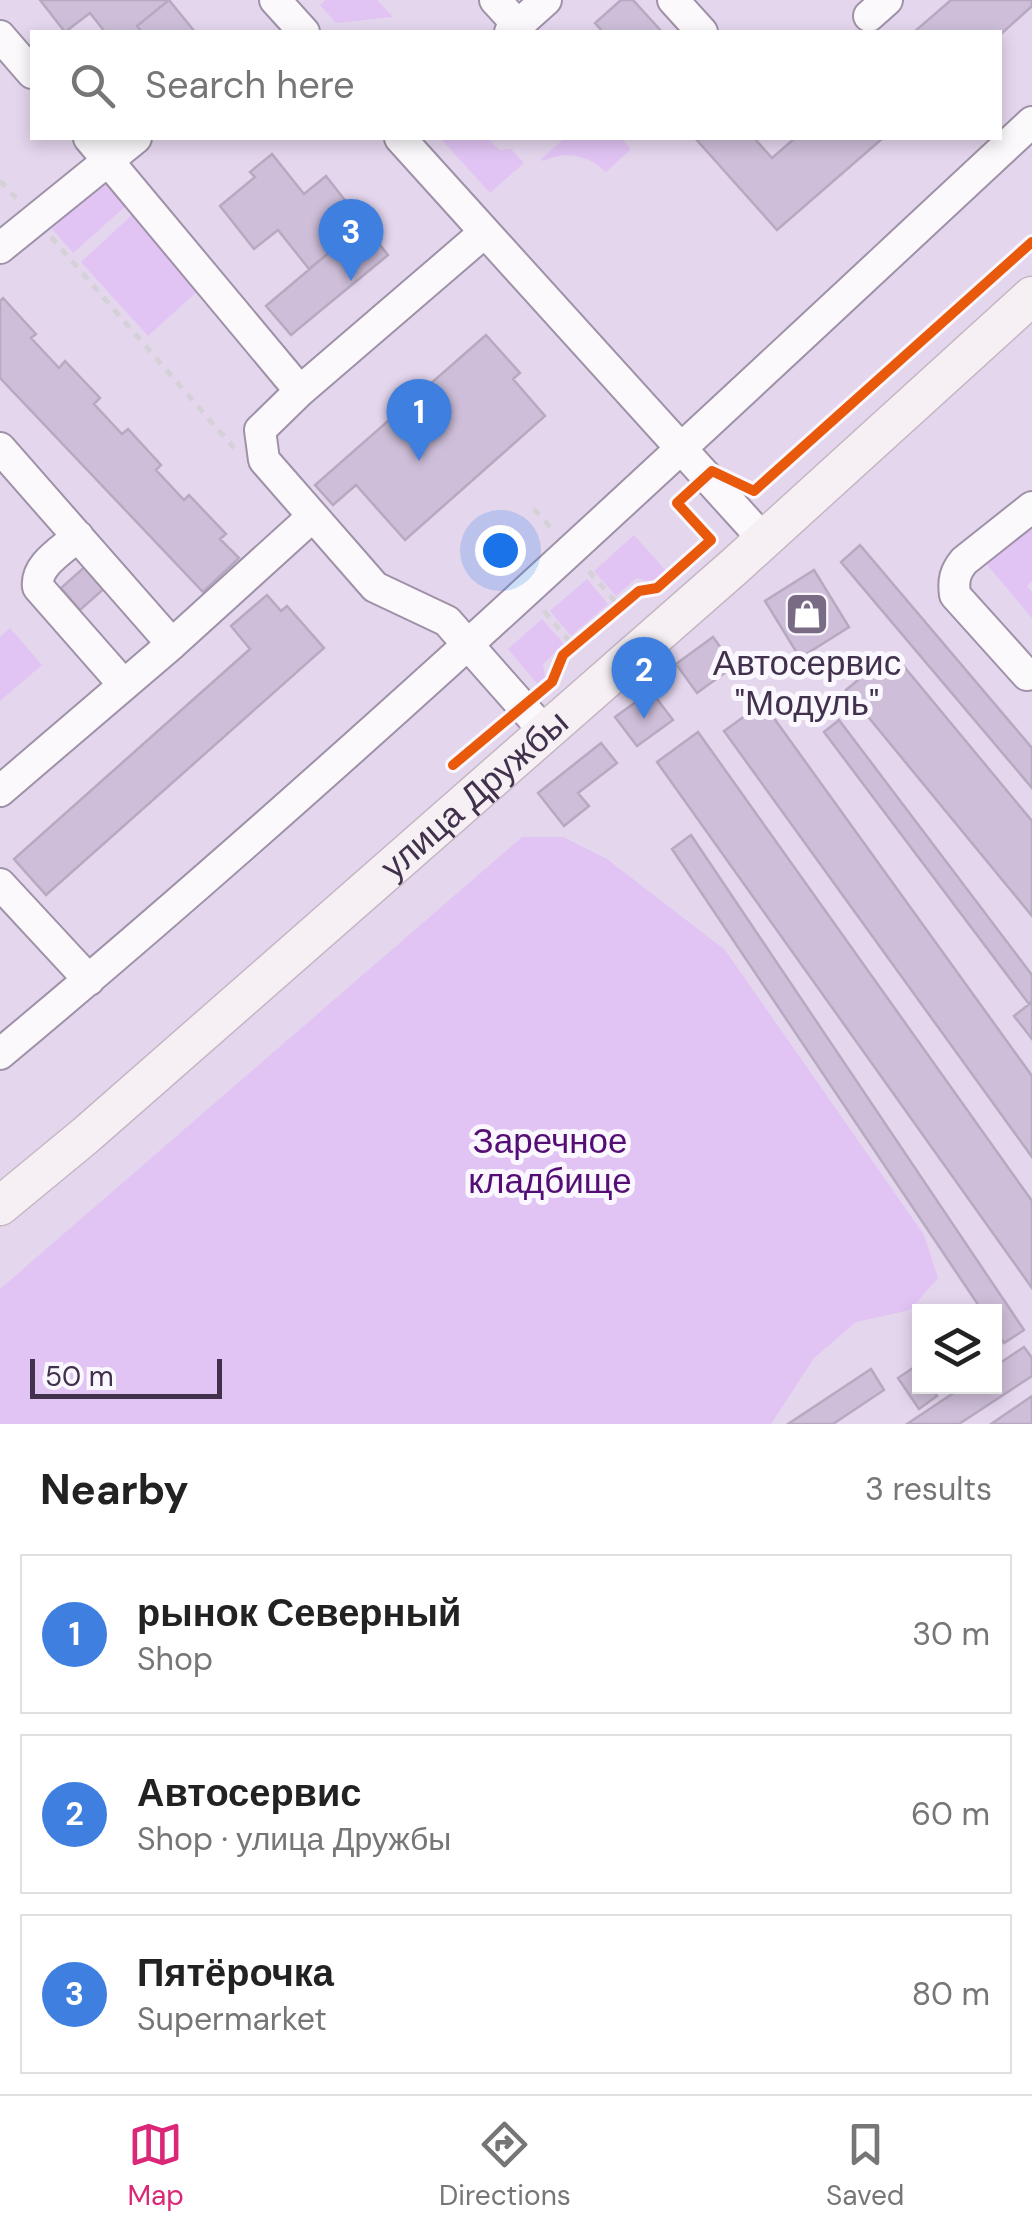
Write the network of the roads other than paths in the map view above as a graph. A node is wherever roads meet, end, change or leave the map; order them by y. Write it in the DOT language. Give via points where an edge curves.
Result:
graph roads {
  1 [pos="495,0"];
  2 [pos="546,0"];
  3 [pos="673,0"];
  4 [pos="514,29"];
  5 [pos="700,30"];
  6 [pos="0,36"];
  7 [pos="30,71"];
  8 [pos="1032,122"];
  9 [pos="129,140"];
  10 [pos="402,140"];
  11 [pos="99,149"];
  12 [pos="485,232"];
  13 [pos="0,248"];
  14 [pos="1032,296"];
  15 [pos="300,391"];
  16 [pos="680,447"];
  17 [pos="0,448"];
  18 [pos="1032,506"];
  19 [pos="312,517"];
  20 [pos="78,536"];
  21 [pos="764,540"];
  22 [pos="172,644"];
  23 [pos="468,644"];
  24 [pos="1026,675"];
  25 [pos="124,685"];
  26 [pos="545,732"];
  27 [pos="0,791"];
  28 [pos="0,884"];
  29 [pos="88,980"];
  30 [pos="0,1054"];
  31 [pos="0,1206"];
  1 -- 4 [label="lane"];
  2 -- 4 [label="lane"];
  3 -- 5 [label="lane"];
  6 -- 7 [label="lane"];
  8 -- 16 [label="lane"];
  9 -- 11 [label="lane"];
  10 -- 12 [label="lane"];
  11 -- 13 [label="lane"];
  11 -- 15 [label="lane"];
  12 -- 15 [label="lane"];
  12 -- 16 [label="lane"];
  14 -- 21 [label="main road, улица Дружбы"];
  15 -- 19 [label="lane" via="260,430 264,460"];
  16 -- 21 [label="lane"];
  16 -- 23 [label="lane"];
  17 -- 20 [label="lane"];
  18 -- 24 [label="lane" via="964,561 954,584 955,595"];
  19 -- 22 [label="lane"];
  19 -- 23 [label="lane" via="375,586 447,621"];
  20 -- 22 [label="lane"];
  20 -- 25 [label="lane" via="42,568 38,588"];
  21 -- 26 [label="main road, улица Дружбы"];
  22 -- 25 [label="lane"];
  23 -- 26 [label="lane"];
  23 -- 29 [label="lane"];
  25 -- 27 [label="lane"];
  26 -- 31 [label="main road, улица Дружбы"];
  28 -- 29 [label="lane"];
  29 -- 30 [label="lane"];
}
